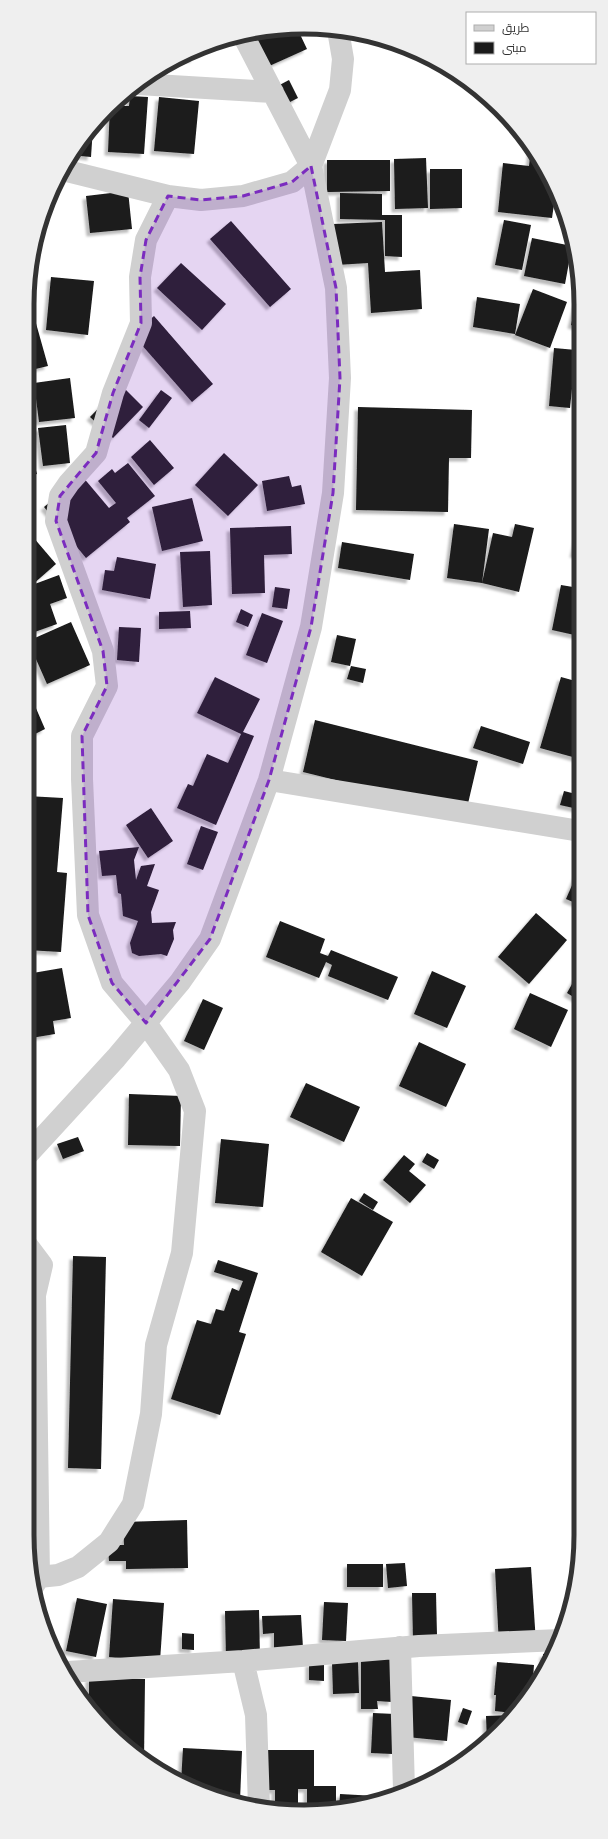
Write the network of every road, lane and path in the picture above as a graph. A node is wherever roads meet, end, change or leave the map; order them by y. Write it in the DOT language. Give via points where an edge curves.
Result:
graph roads {
  1 [pos="339,36"];
  2 [pos="246,40"];
  3 [pos="148,85"];
  4 [pos="273,92"];
  5 [pos="311,166"];
  6 [pos="69,171"];
  7 [pos="168,196"];
  8 [pos="269,780"];
  9 [pos="574,830"];
  10 [pos="146,1023"];
  11 [pos="34,1146"];
  12 [pos="34,1254"];
  13 [pos="34,1295"];
  14 [pos="34,1295"];
  15 [pos="35,1551"];
  16 [pos="38,1582"];
  17 [pos="552,1640"];
  18 [pos="400,1647"];
  19 [pos="243,1661"];
  20 [pos="71,1672"];
  21 [pos="404,1785"];
  22 [pos="259,1801"];
  1 -- 5 [label="street" via="343,59 340,90"];
  2 -- 4 [label="street"];
  3 -- 4 [label="street"];
  4 -- 5 [label="street"];
  5 -- 7 [label="street" via="292,182 243,196 201,200"];
  5 -- 8 [label="street" via="336,288 340,378 333,494 311,627"];
  6 -- 7 [label="street"];
  7 -- 10 [label="street" via="146,240 140,277 141,323 113,393 96,453 69,482 60,496 56,521 103,651 107,686 82,736 88,915 112,983"];
  8 -- 9 [label="street"];
  8 -- 10 [label="street" via="210,939 180,982"];
  10 -- 11 [label="street"];
  10 -- 16 [label="street" via="179,1070 195,1111 182,1254 156,1345 151,1414 133,1504 109,1542 78,1566"];
  12 -- 14 [label="street" via="42,1265"];
  13 -- 15 [label="street"];
  17 -- 18 [label="street"];
  18 -- 19 [label="street"];
  18 -- 21 [label="street"];
  19 -- 20 [label="street"];
  19 -- 22 [label="street" via="256,1715"];
}
